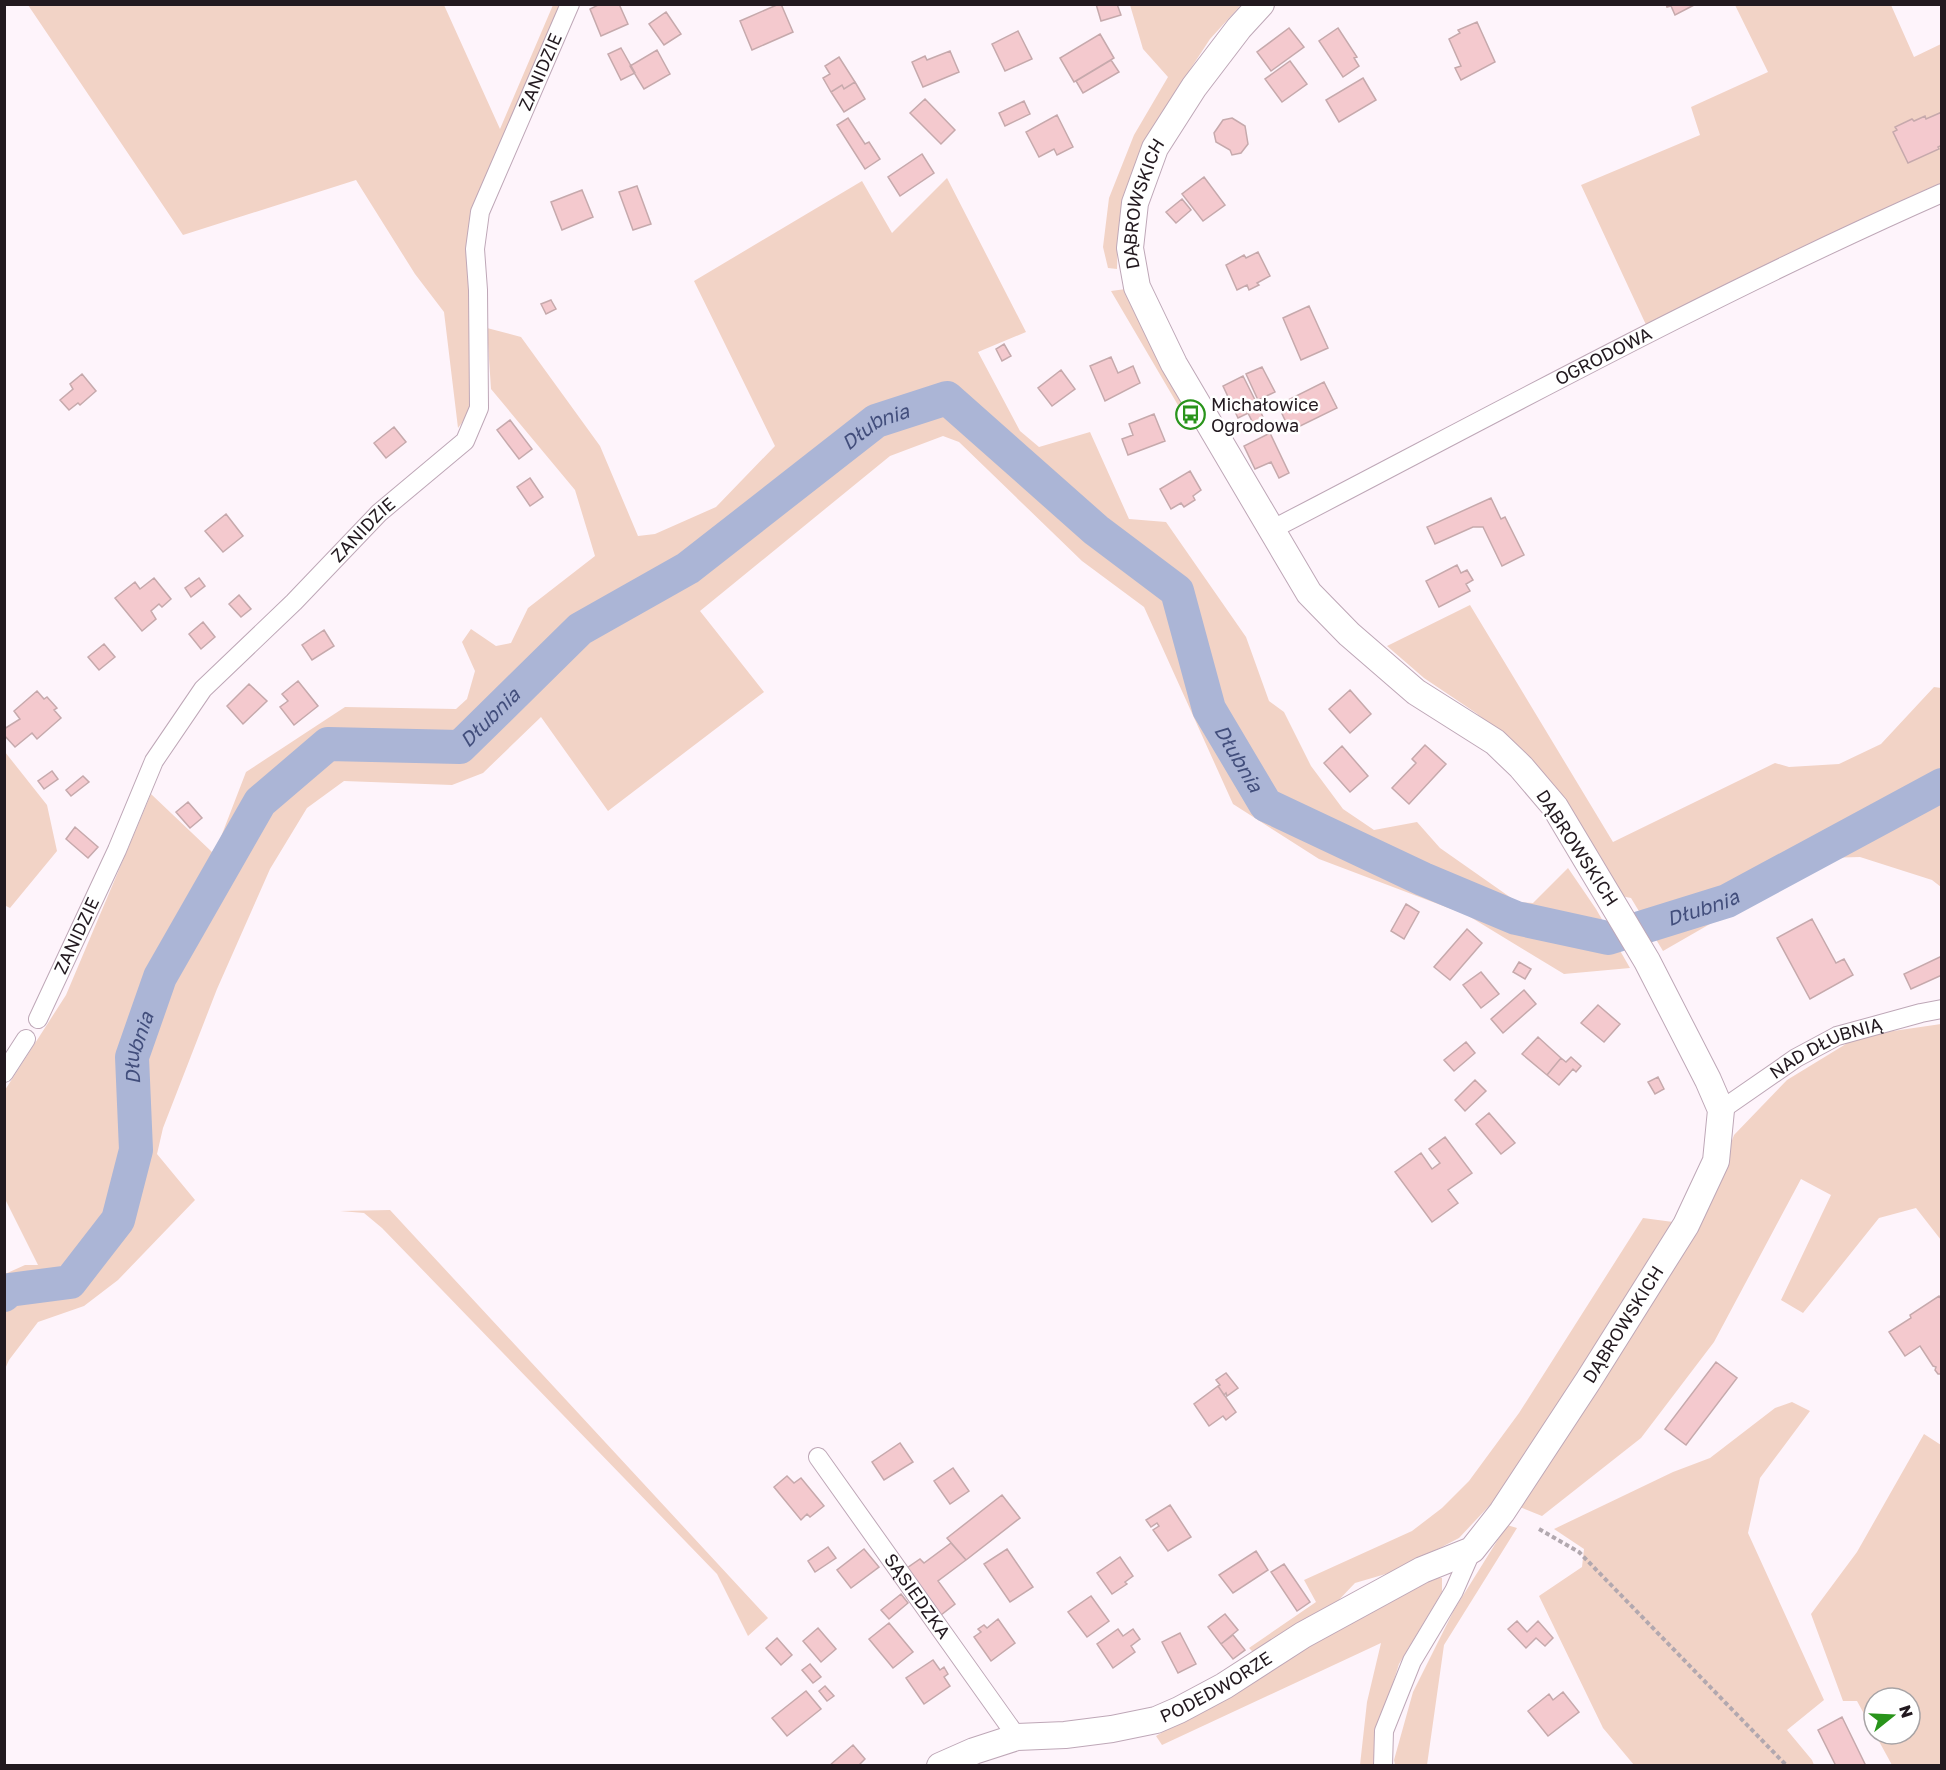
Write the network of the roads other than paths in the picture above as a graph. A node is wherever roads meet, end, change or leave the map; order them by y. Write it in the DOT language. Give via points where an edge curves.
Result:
graph roads {
  1 [pos="570,4"];
  2 [pos="1261,4"];
  3 [pos="1941,193"];
  4 [pos="1271,530"];
  5 [pos="1941,1009"];
  6 [pos="38,1019"];
  7 [pos="26,1039"];
  8 [pos="4,1073"];
  9 [pos="1720,1110"];
  10 [pos="818,1457"];
  11 [pos="1472,1550"];
  12 [pos="1017,1737"];
  13 [pos="940,1766"];
  14 [pos="1383,1766"];
  1 -- 6 [label="street, ZANIDZIE" via="480,212 475,249 479,408 465,441 379,513 203,689 154,761"];
  2 -- 4 [label="street, DĄBROWSKICH" via="1194,87 1155,148 1135,203 1130,248 1137,287 1174,363"];
  3 -- 4 [label="street, OGRODOWA" via="1757,279"];
  4 -- 9 [label="street, DĄBROWSKICH" via="1309,593 1349,634 1416,692 1495,742 1555,807 1647,961"];
  5 -- 9 [label="street, NAD DŁUBNIĄ" via="1837,1036 1796,1058"];
  7 -- 8 [label="street"];
  9 -- 11 [label="street, DĄBROWSKICH" via="1716,1161 1686,1225 1502,1512"];
  10 -- 12 [label="street, SĄSIEDZKA"];
  11 -- 12 [label="street, PODEDWORZE" via="1422,1570 1303,1635 1224,1686 1156,1720 1077,1734"];
  11 -- 14 [label="street, DĄBROWSKICH" via="1454,1591 1412,1661 1384,1731"];
  12 -- 13 [label="street, PODEDWORZE"];
}
